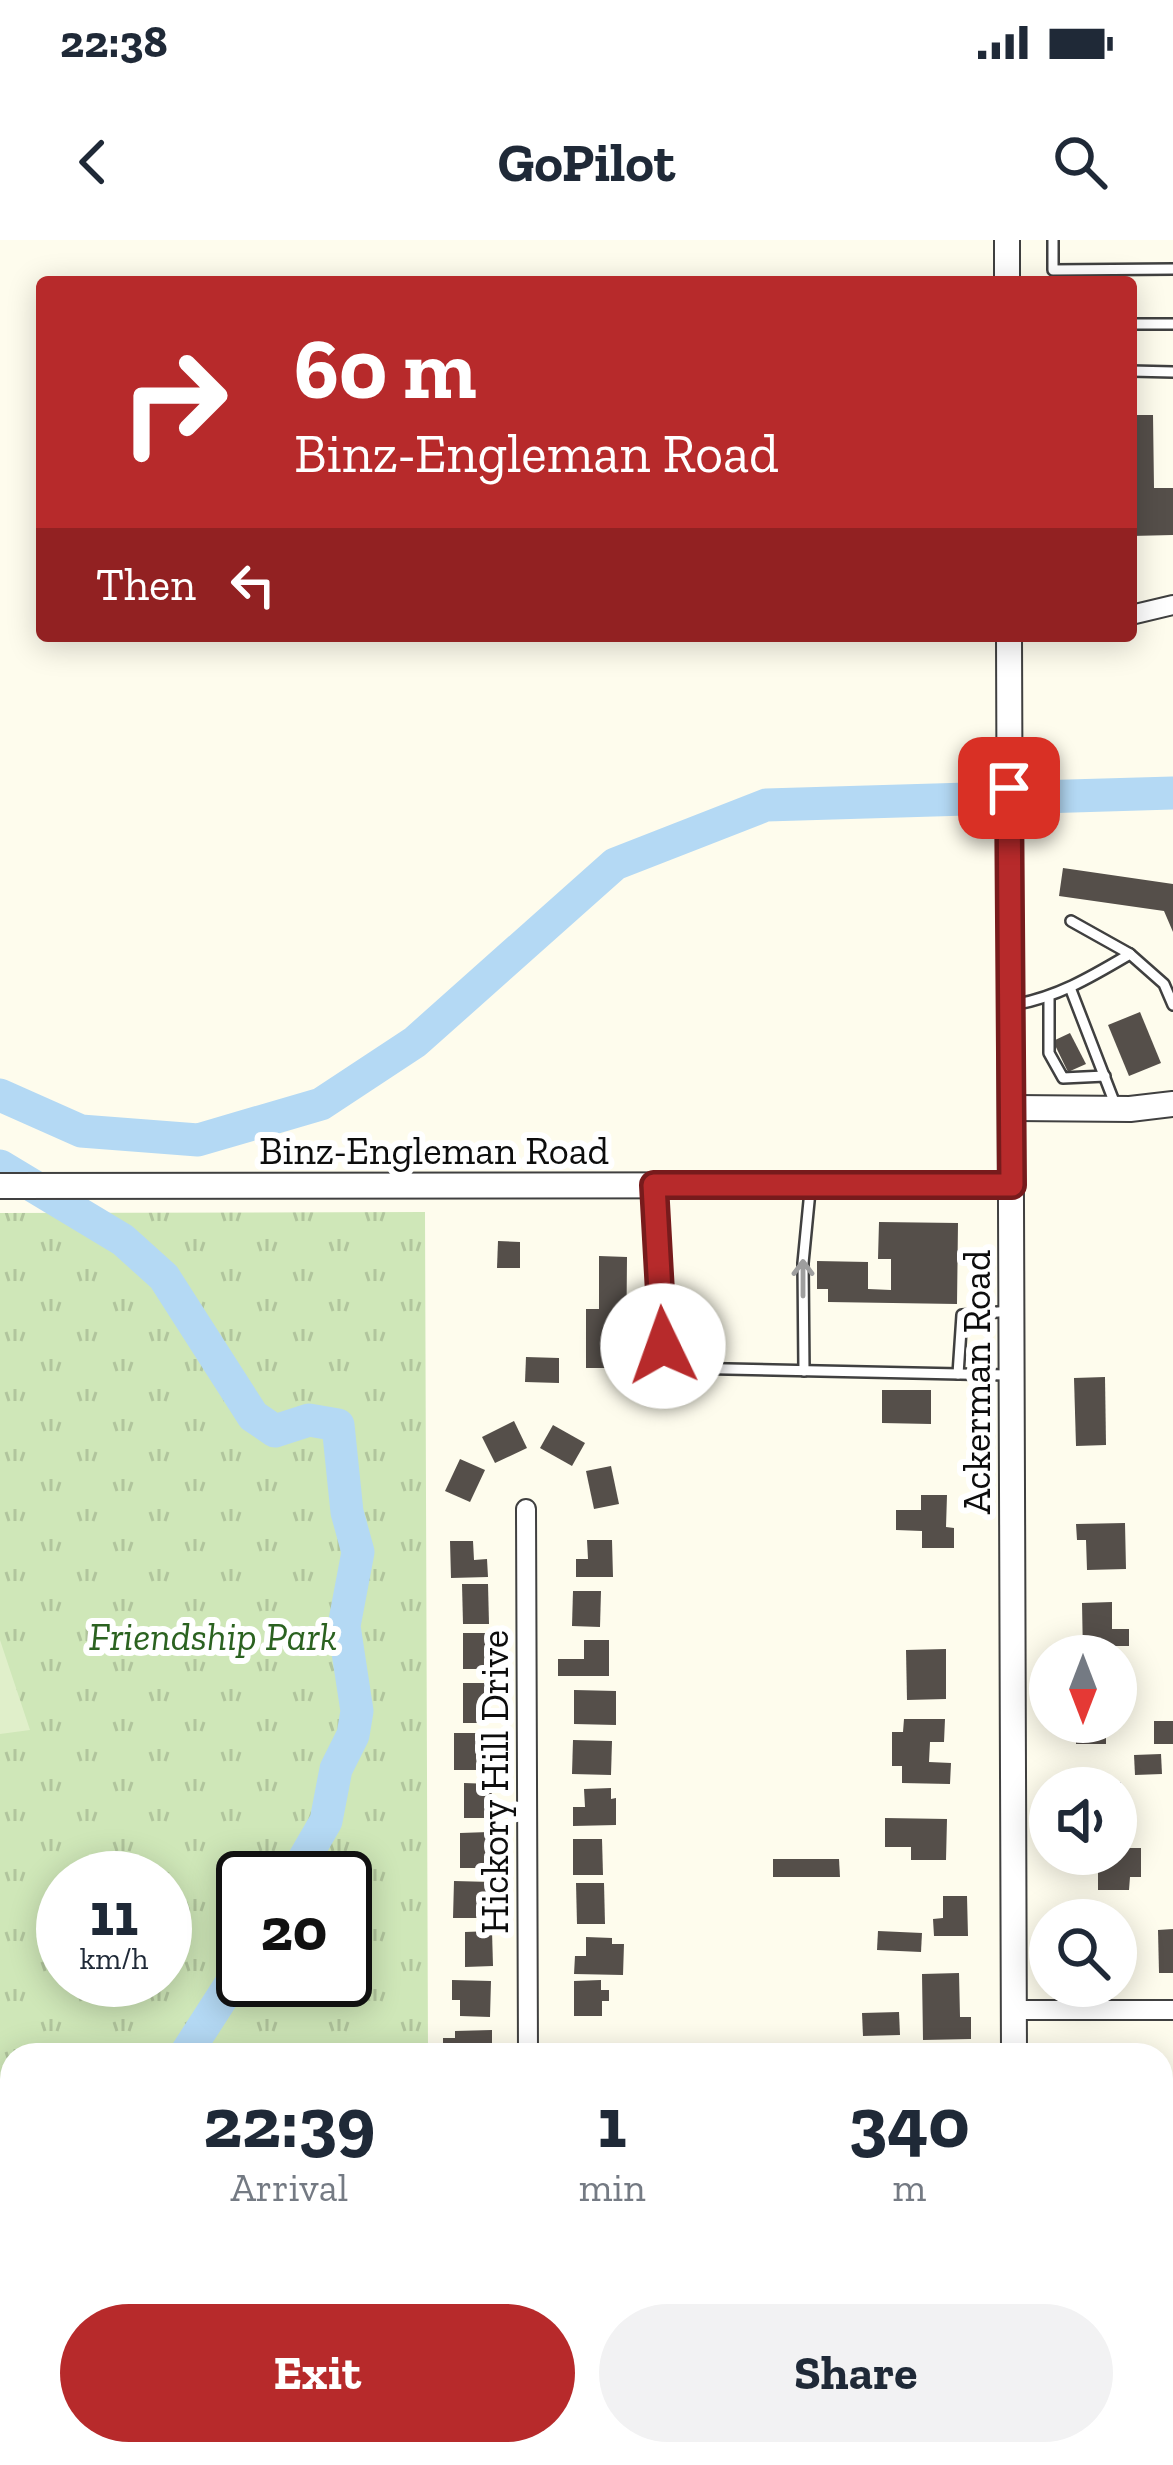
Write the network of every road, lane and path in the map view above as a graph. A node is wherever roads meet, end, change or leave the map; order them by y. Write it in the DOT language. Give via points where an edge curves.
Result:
graph roads {
  1 [pos="1007,240"];
  2 [pos="1053,240"];
  3 [pos="1173,269"];
  4 [pos="1007,276"];
  5 [pos="1137,324"];
  6 [pos="1173,324"];
  7 [pos="1137,371"];
  8 [pos="1173,372"];
  9 [pos="1173,605"];
  10 [pos="1137,614"];
  11 [pos="1009,642"];
  12 [pos="1071,921"];
  13 [pos="1130,954"];
  14 [pos="1071,990"];
  15 [pos="1049,999"];
  16 [pos="1173,1005"];
  17 [pos="1011,1006"];
  18 [pos="1105,1076"];
  19 [pos="1173,1105"];
  20 [pos="1012,1108"];
  21 [pos="1118,1109"];
  22 [pos="654,1185"];
  23 [pos="811,1185"];
  24 [pos="1012,1185"];
  25 [pos="0,1186"];
  26 [pos="1012,1312"];
  27 [pos="804,1371"];
  28 [pos="958,1374"];
  29 [pos="1012,1376"];
  30 [pos="526,1509"];
  31 [pos="1014,2009"];
  32 [pos="1173,2010"];
  33 [pos="528,2043"];
  34 [pos="1014,2043"];
  1 -- 4 [label="street"];
  2 -- 3 [label="lane" via="1053,270"];
  5 -- 6 [label="lane"];
  7 -- 8 [label="lane"];
  9 -- 10 [label="street"];
  11 -- 17 [label="street, Ackerman Road"];
  12 -- 13 [label="lane"];
  13 -- 14 [label="lane"];
  13 -- 16 [label="lane" via="1164,984"];
  14 -- 15 [label="lane"];
  14 -- 18 [label="lane"];
  15 -- 17 [label="lane"];
  15 -- 18 [label="lane" via="1049,1052 1063,1078"];
  17 -- 20 [label="street, Ackerman Road"];
  18 -- 21 [label="lane"];
  19 -- 21 [label="street"];
  20 -- 21 [label="street"];
  20 -- 24 [label="street, Ackerman Road"];
  22 -- 23 [label="street, Binz-Engleman Road"];
  22 -- 25 [label="street, Binz-Engleman Road"];
  22 -- 27 [label="lane" via="663,1346 672,1364"];
  23 -- 24 [label="street, Binz-Engleman Road"];
  27 -- 23 [label="lane, one-way"];
  24 -- 26 [label="street, Ackerman Road"];
  26 -- 28 [label="lane" via="962,1315"];
  26 -- 29 [label="street, Ackerman Road"];
  27 -- 28 [label="lane"];
  28 -- 29 [label="lane"];
  29 -- 31 [label="street, Ackerman Road"];
  30 -- 33 [label="street, Hickory Hill Drive"];
  31 -- 32 [label="street"];
  31 -- 34 [label="street, Ackerman Road"];
}
